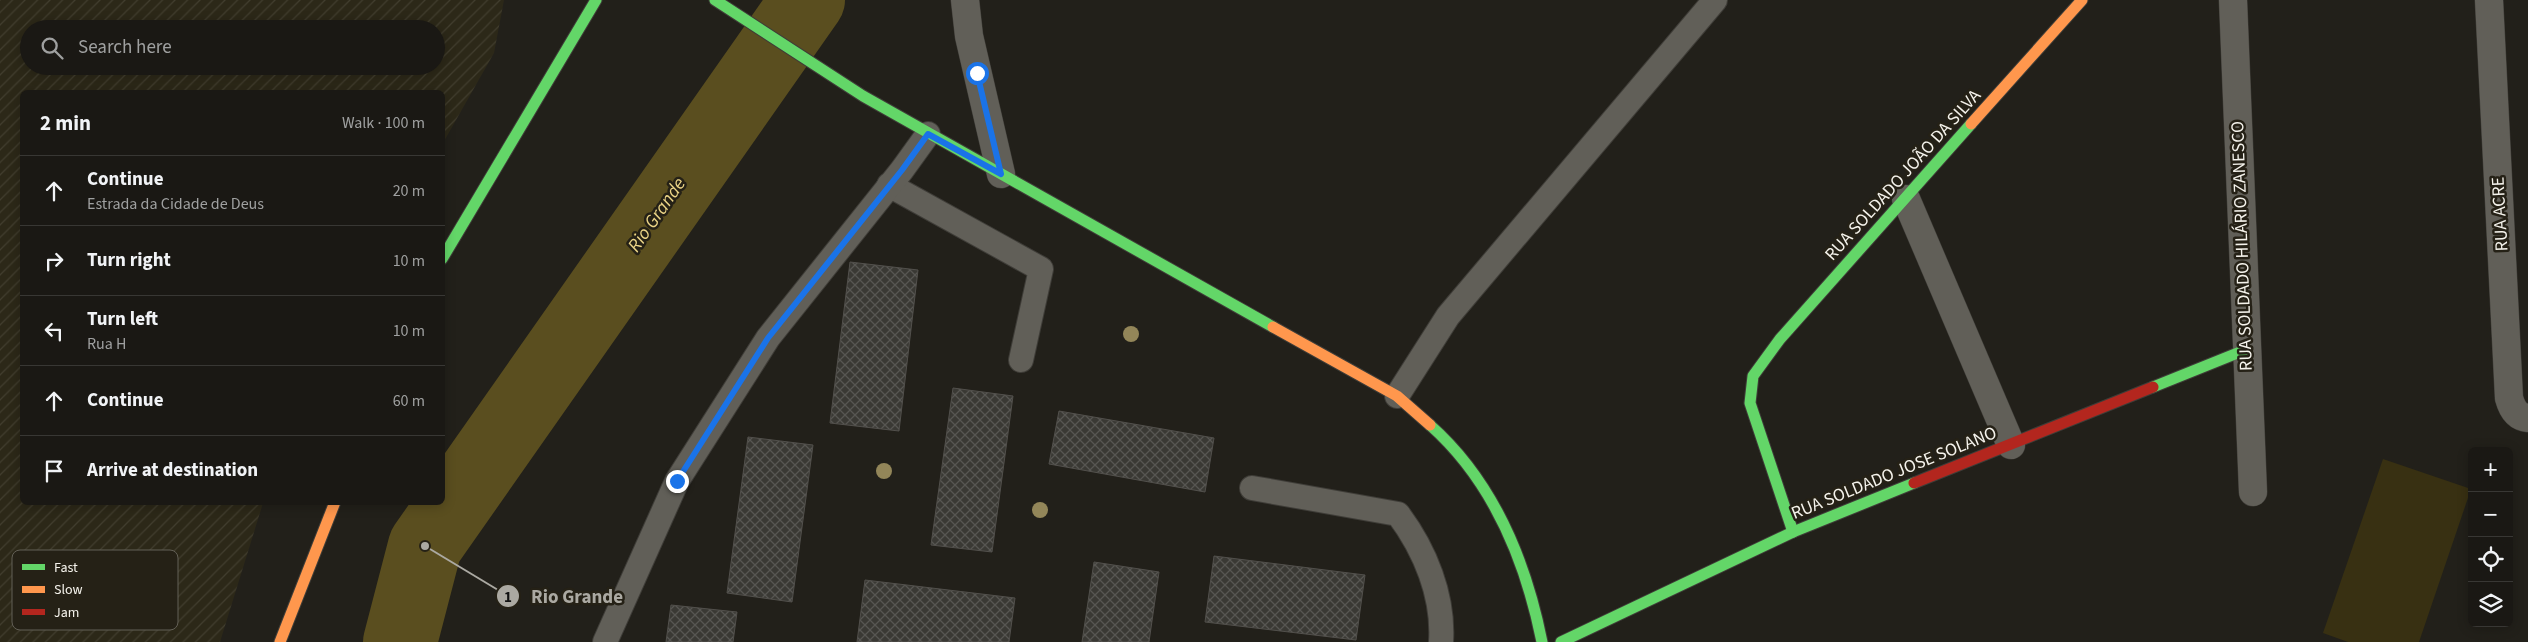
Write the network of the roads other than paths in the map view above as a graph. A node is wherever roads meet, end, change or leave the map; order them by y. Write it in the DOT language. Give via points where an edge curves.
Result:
graph roads {
  1 [pos="596,0"];
  2 [pos="715,0"];
  3 [pos="965,0"];
  4 [pos="1715,0"];
  5 [pos="2082,0"];
  6 [pos="2233,0"];
  7 [pos="2489,0"];
  8 [pos="928,134"];
  9 [pos="1001,174"];
  10 [pos="896,178"];
  11 [pos="1906,200"];
  12 [pos="445,254"];
  13 [pos="2245,350"];
  14 [pos="1021,360"];
  15 [pos="1397,396"];
  16 [pos="2528,418"];
  17 [pos="2011,444"];
  18 [pos="1252,488"];
  19 [pos="2253,492"];
  20 [pos="334,505"];
  21 [pos="1792,532"];
  22 [pos="280,642"];
  23 [pos="606,642"];
  24 [pos="1441,642"];
  25 [pos="1542,642"];
  26 [pos="1561,642"];
  1 -- 12 [label="street"];
  2 -- 8 [label="street"];
  3 -- 9 [label="street" via="969,36"];
  4 -- 15 [label="lane" via="1448,316"];
  5 -- 11 [label="street, RUA SOLDADO JOÃO DA SILVA"];
  6 -- 13 [label="street, RUA SOLDADO HILÁRIO ZANESCO"];
  7 -- 16 [label="street, RUA ACRE" via="2509,398 2517,414"];
  8 -- 9 [label="street"];
  8 -- 10 [label="lane"];
  9 -- 15 [label="street"];
  10 -- 14 [label="lane" via="1040,269"];
  10 -- 23 [label="lane" via="768,338 677,481"];
  11 -- 17 [label="street"];
  11 -- 21 [label="street, RUA SOLDADO JOÃO DA SILVA" via="1780,339 1752,376 1750,403"];
  13 -- 17 [label="street, RUA SOLDADO JOSE SOLANO"];
  13 -- 19 [label="street, RUA SOLDADO HILÁRIO ZANESCO"];
  15 -- 25 [label="street" via="1450,444 1480,483 1510,536 1537,614"];
  17 -- 21 [label="street, RUA SOLDADO JOSE SOLANO"];
  18 -- 24 [label="lane" via="1398,514 1416,537 1435,585"];
  20 -- 22 [label="street"];
  21 -- 26 [label="street, RUA SOLDADO JOSE SOLANO"];
}
